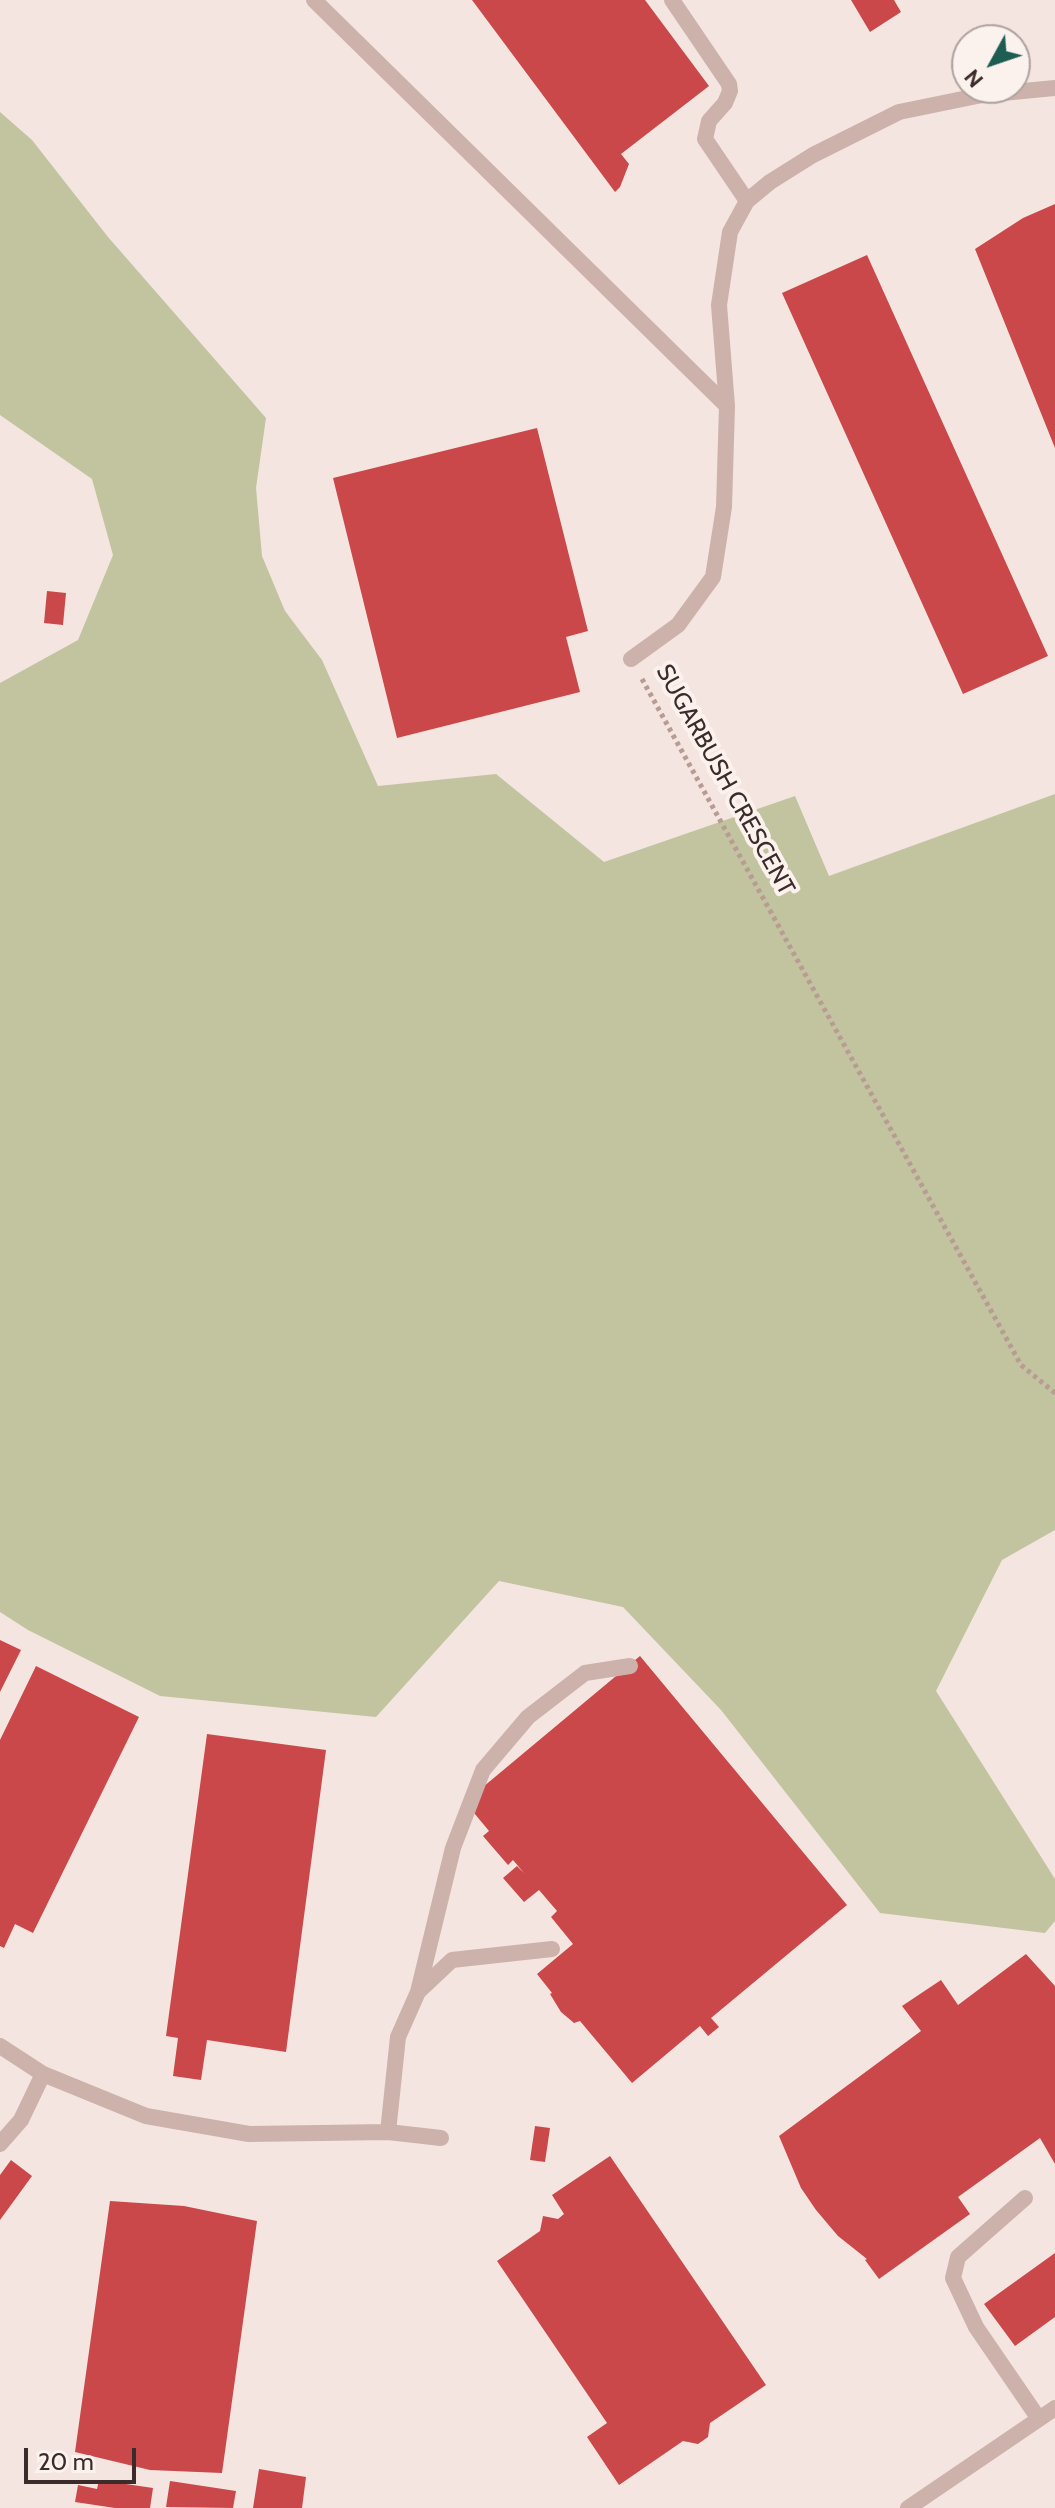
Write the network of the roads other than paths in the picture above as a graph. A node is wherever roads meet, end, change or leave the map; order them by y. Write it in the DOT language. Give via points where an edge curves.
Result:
graph roads {
  1 [pos="314,0"];
  2 [pos="672,0"];
  3 [pos="1055,88"];
  4 [pos="747,201"];
  5 [pos="727,406"];
  6 [pos="631,659"];
  7 [pos="630,1666"];
  8 [pos="552,1949"];
  9 [pos="418,1992"];
  10 [pos="0,2046"];
  11 [pos="43,2074"];
  12 [pos="388,2132"];
  13 [pos="441,2138"];
  14 [pos="0,2144"];
  15 [pos="1025,2198"];
  16 [pos="1055,2408"];
  17 [pos="1039,2419"];
  18 [pos="908,2508"];
  1 -- 5 [label="lane"];
  2 -- 4 [label="lane" via="729,84 705,139"];
  3 -- 4 [label="lane, SUGARBUSH CRESCENT" via="982,95 899,112 813,155"];
  4 -- 5 [label="lane, SUGARBUSH CRESCENT" via="730,232 719,305"];
  5 -- 6 [label="lane, SUGARBUSH CRESCENT" via="724,507 713,577 678,625"];
  7 -- 9 [label="lane" via="585,1673 528,1717 483,1770 453,1848"];
  8 -- 9 [label="lane" via="452,1960"];
  9 -- 12 [label="lane" via="398,2037"];
  10 -- 11 [label="lane"];
  11 -- 12 [label="lane" via="146,2116 249,2134"];
  11 -- 14 [label="lane" via="21,2120"];
  12 -- 13 [label="lane"];
  15 -- 17 [label="lane" via="958,2257 953,2278 976,2327"];
  16 -- 17 [label="lane"];
  17 -- 18 [label="lane"];
}
